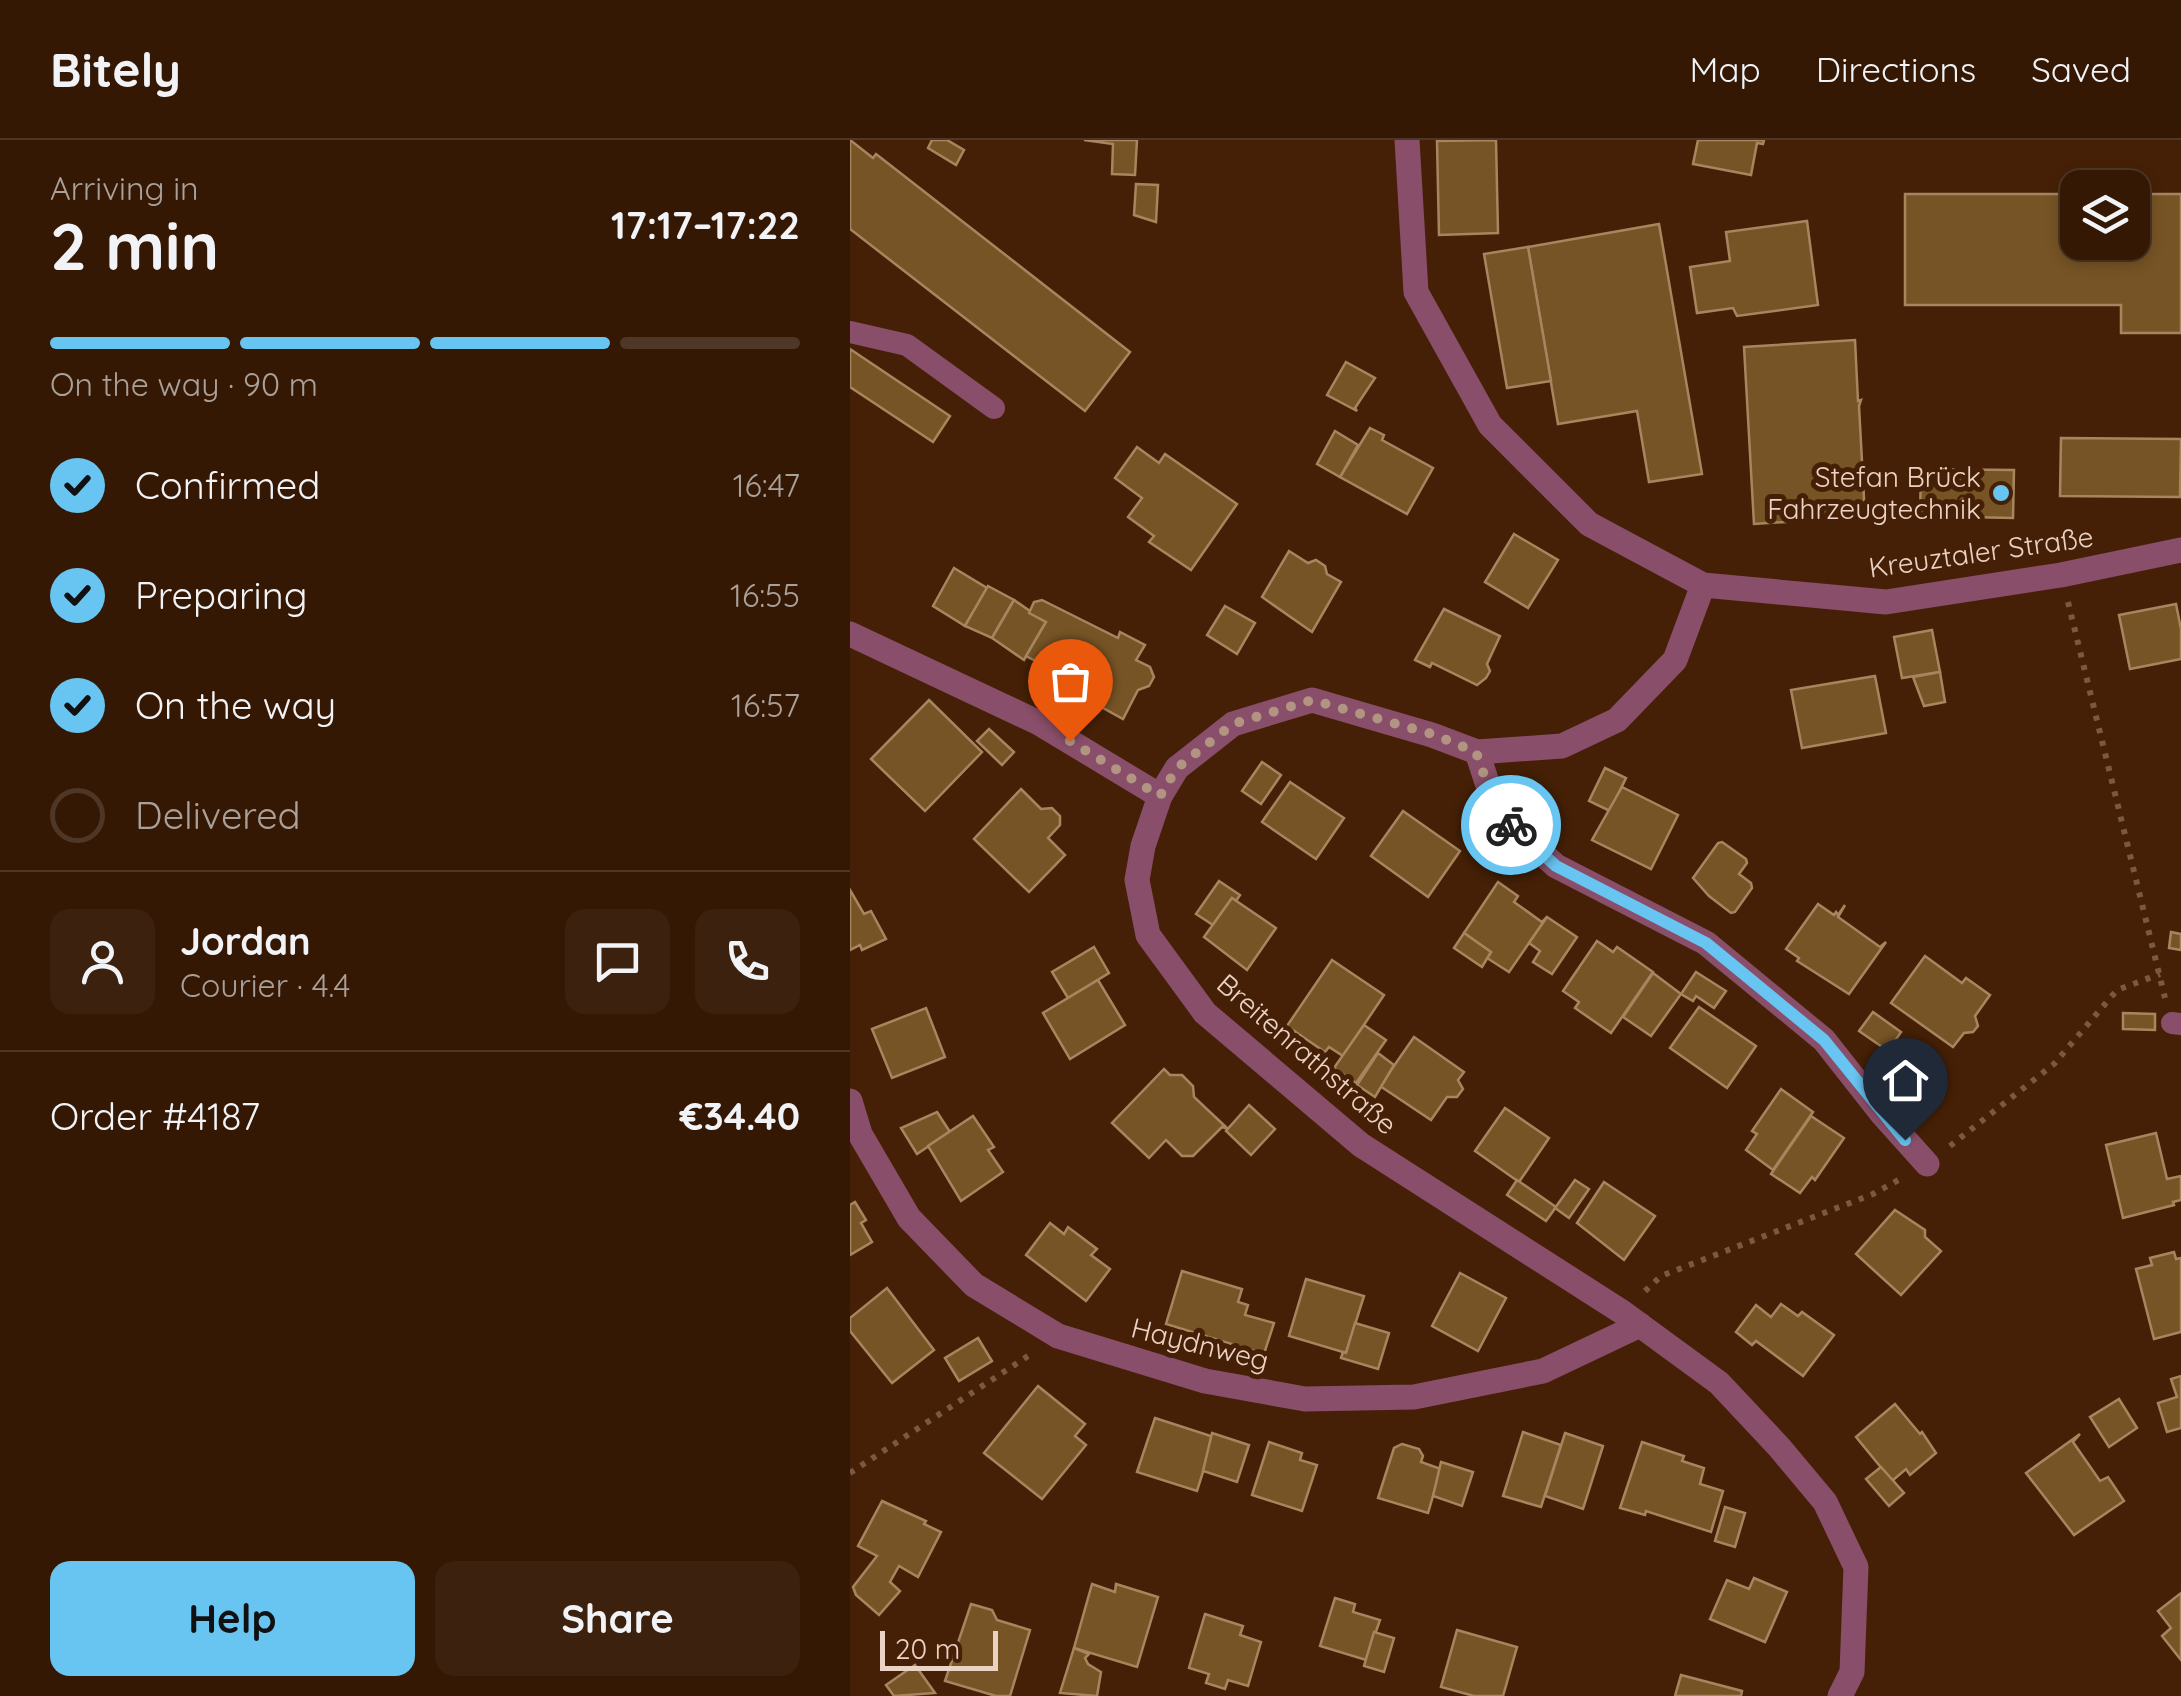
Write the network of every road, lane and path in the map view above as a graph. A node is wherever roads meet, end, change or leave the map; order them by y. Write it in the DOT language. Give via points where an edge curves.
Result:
graph roads {
  1 [pos="1407,140"];
  2 [pos="850,332"];
  3 [pos="994,408"];
  4 [pos="2181,550"];
  5 [pos="2061,575"];
  6 [pos="1703,585"];
  7 [pos="850,634"];
  8 [pos="1476,752"];
  9 [pos="1160,796"];
  10 [pos="2160,974"];
  11 [pos="2176,1024"];
  12 [pos="850,1101"];
  13 [pos="1927,1164"];
  14 [pos="1661,1276"];
  15 [pos="1640,1325"];
  16 [pos="1058,1336"];
  17 [pos="850,1474"];
  18 [pos="1840,1696"];
  1 -- 6 [label="street, Kreuztaler Straße" via="1416,292 1490,425 1589,524"];
  2 -- 3 [label="lane" via="906,345"];
  4 -- 5 [label="street, Kreuztaler Straße"];
  5 -- 6 [label="street, Kreuztaler Straße" via="1886,602"];
  5 -- 10 [label="path"];
  6 -- 8 [label="street, Breitenrathstraße" via="1675,660 1617,720 1562,746"];
  7 -- 9 [label="street" via="1039,722"];
  8 -- 9 [label="street, Breitenrathstraße" via="1312,700 1233,724 1177,768"];
  8 -- 13 [label="street" via="1497,812 1512,826 1556,866 1706,943 1824,1040"];
  9 -- 15 [label="street, Breitenrathstraße" via="1137,880 1148,936 1205,1013 1362,1145"];
  10 -- 11 [label="path"];
  10 -- 13 [label="path" via="2117,990 2054,1064"];
  12 -- 16 [label="street, Haydnweg" via="860,1134 909,1218 974,1284"];
  13 -- 14 [label="path" via="1873,1194"];
  15 -- 16 [label="street, Haydnweg" via="1543,1371 1378,1398 1306,1399 1205,1381"];
  15 -- 18 [label="street, Breitenrathstraße" via="1718,1383 1824,1502 1856,1567 1852,1672"];
  16 -- 17 [label="path"];
}
